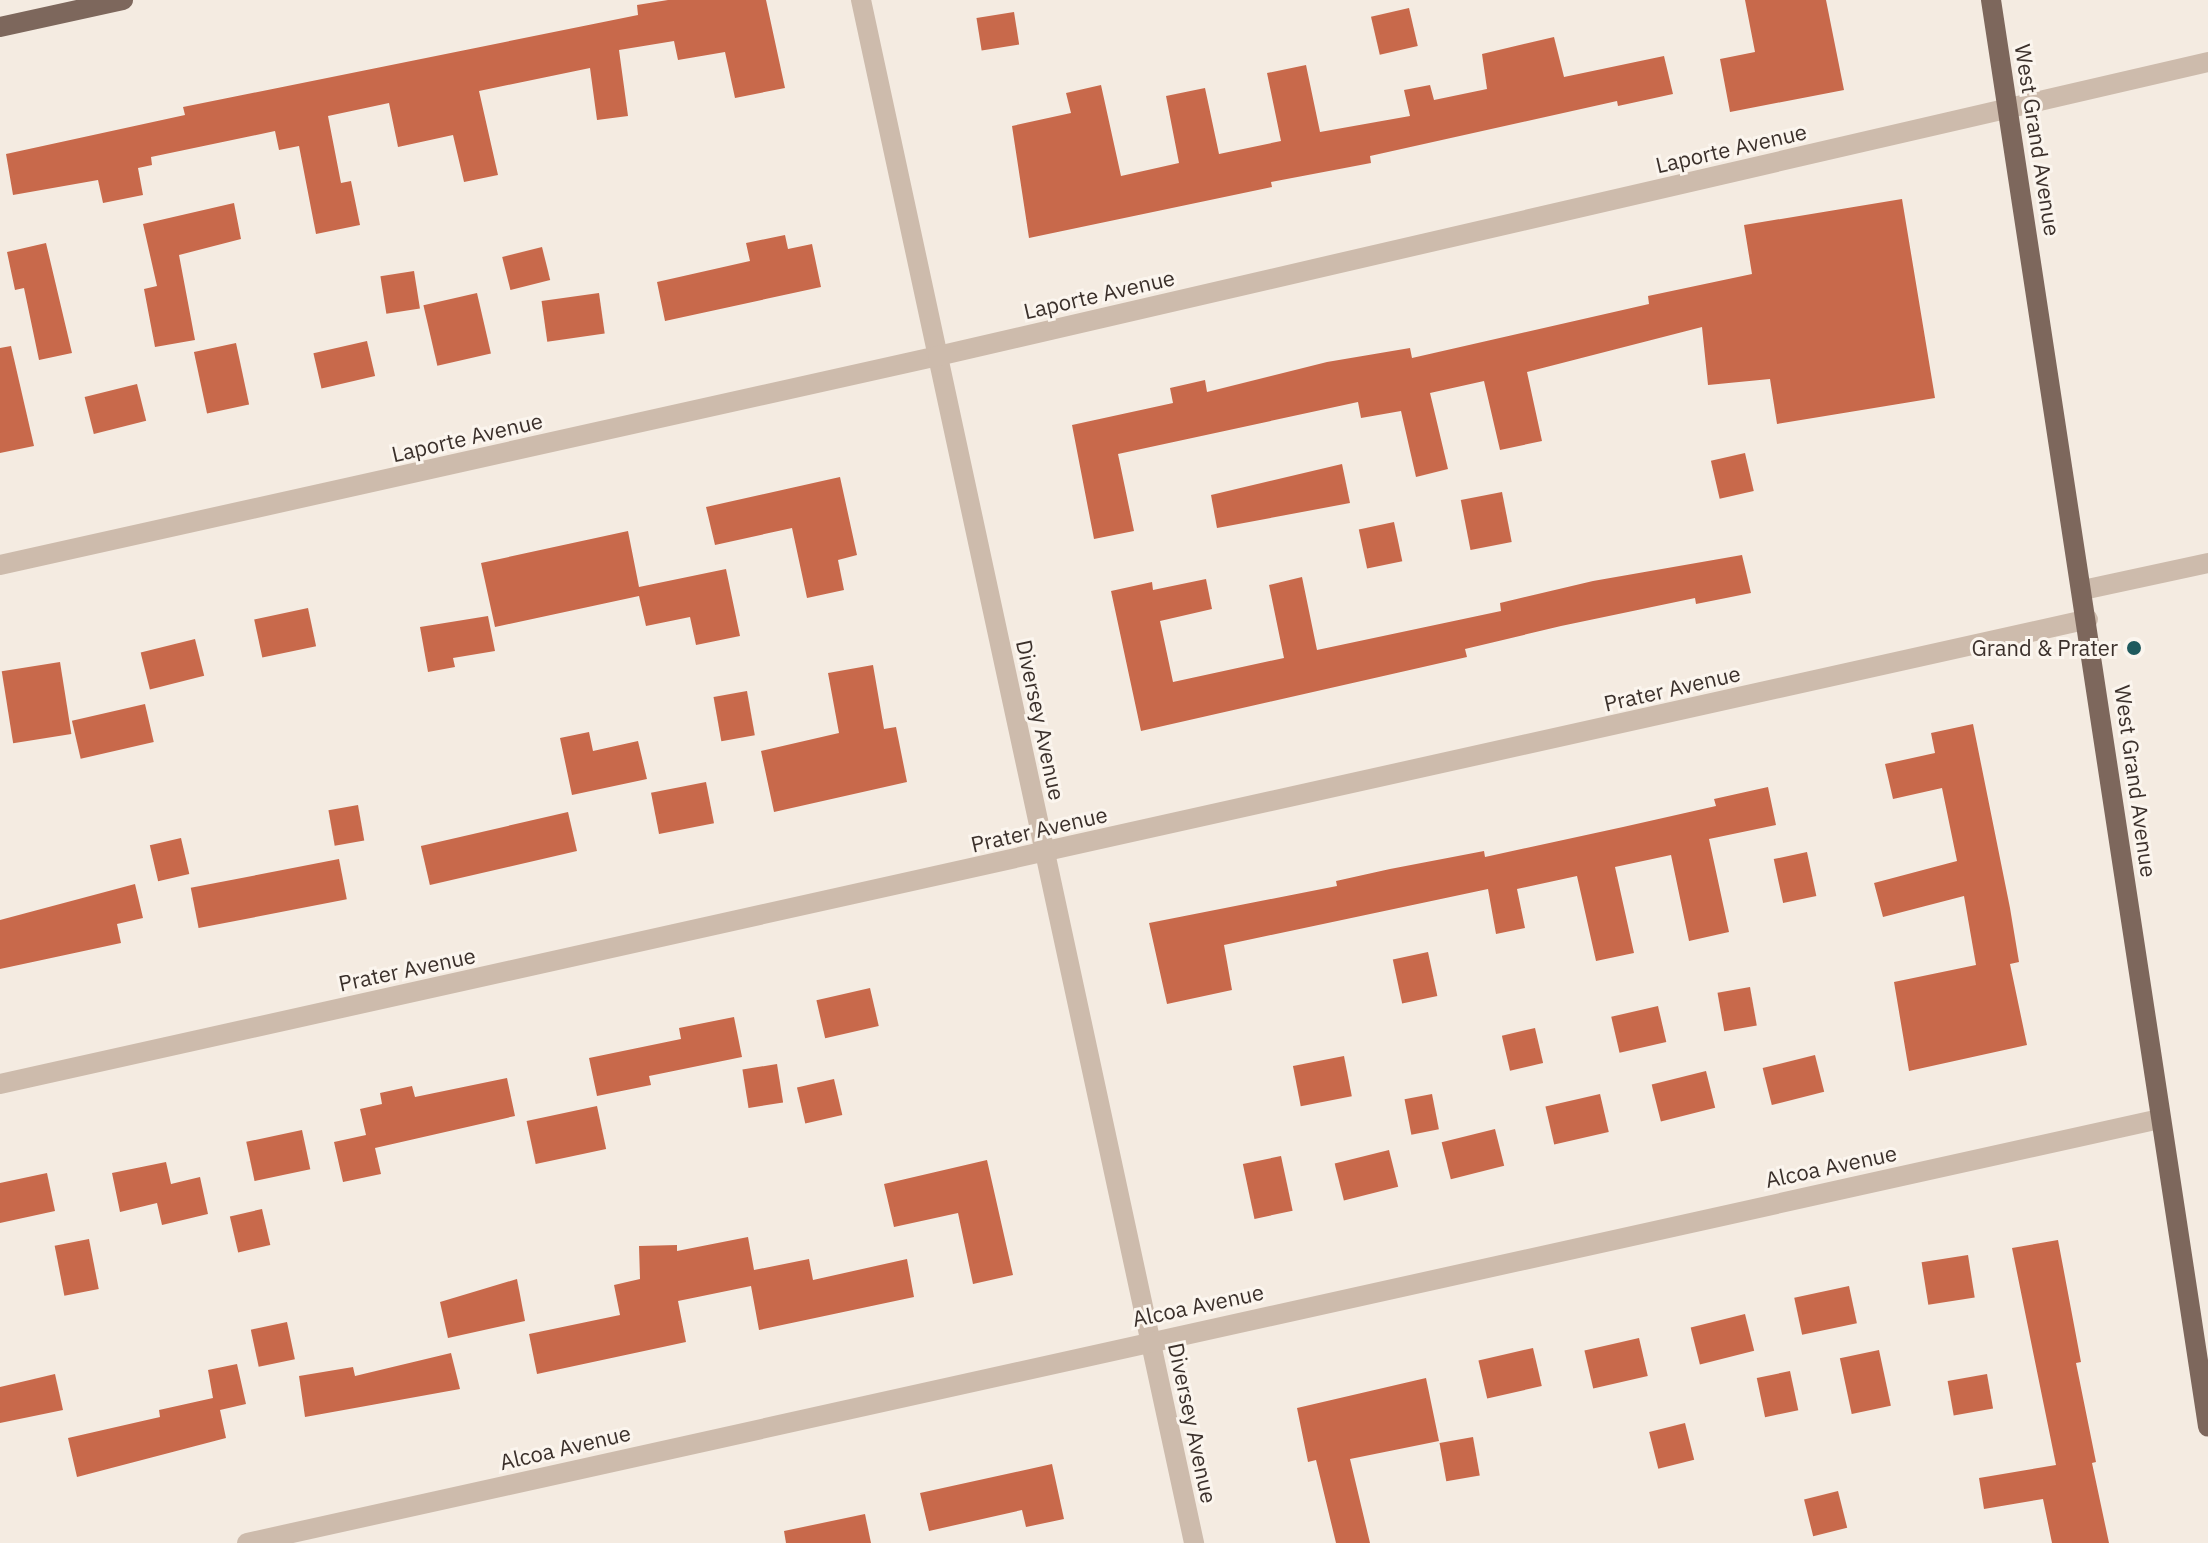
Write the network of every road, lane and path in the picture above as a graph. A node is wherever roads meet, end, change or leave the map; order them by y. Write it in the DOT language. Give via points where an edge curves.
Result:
graph roads {
  1 [pos="123,0"];
  2 [pos="861,0"];
  3 [pos="1991,0"];
  4 [pos="0,27"];
  5 [pos="2208,62"];
  6 [pos="2009,108"];
  7 [pos="938,356"];
  8 [pos="2208,563"];
  9 [pos="0,565"];
  10 [pos="2083,590"];
  11 [pos="2088,619"];
  12 [pos="1045,853"];
  13 [pos="0,1084"];
  14 [pos="2160,1119"];
  15 [pos="1151,1339"];
  16 [pos="2208,1427"];
  17 [pos="247,1543"];
  18 [pos="1194,1543"];
  1 -- 4 [label="main road"];
  2 -- 7 [label="street, Diversey Avenue"];
  3 -- 6 [label="main road, West Grand Avenue"];
  5 -- 6 [label="street, Laporte Avenue"];
  6 -- 7 [label="street, Laporte Avenue"];
  6 -- 10 [label="main road, West Grand Avenue"];
  7 -- 9 [label="street, Laporte Avenue"];
  7 -- 12 [label="street, Diversey Avenue"];
  8 -- 10 [label="street"];
  10 -- 11 [label="main road, West Grand Avenue"];
  11 -- 12 [label="street, Prater Avenue"];
  11 -- 14 [label="main road, West Grand Avenue"];
  12 -- 13 [label="street, Prater Avenue"];
  12 -- 15 [label="street, Diversey Avenue"];
  14 -- 15 [label="street, Alcoa Avenue"];
  14 -- 16 [label="main road, West Grand Avenue"];
  15 -- 17 [label="street, Alcoa Avenue"];
  15 -- 18 [label="street, Diversey Avenue"];
}
